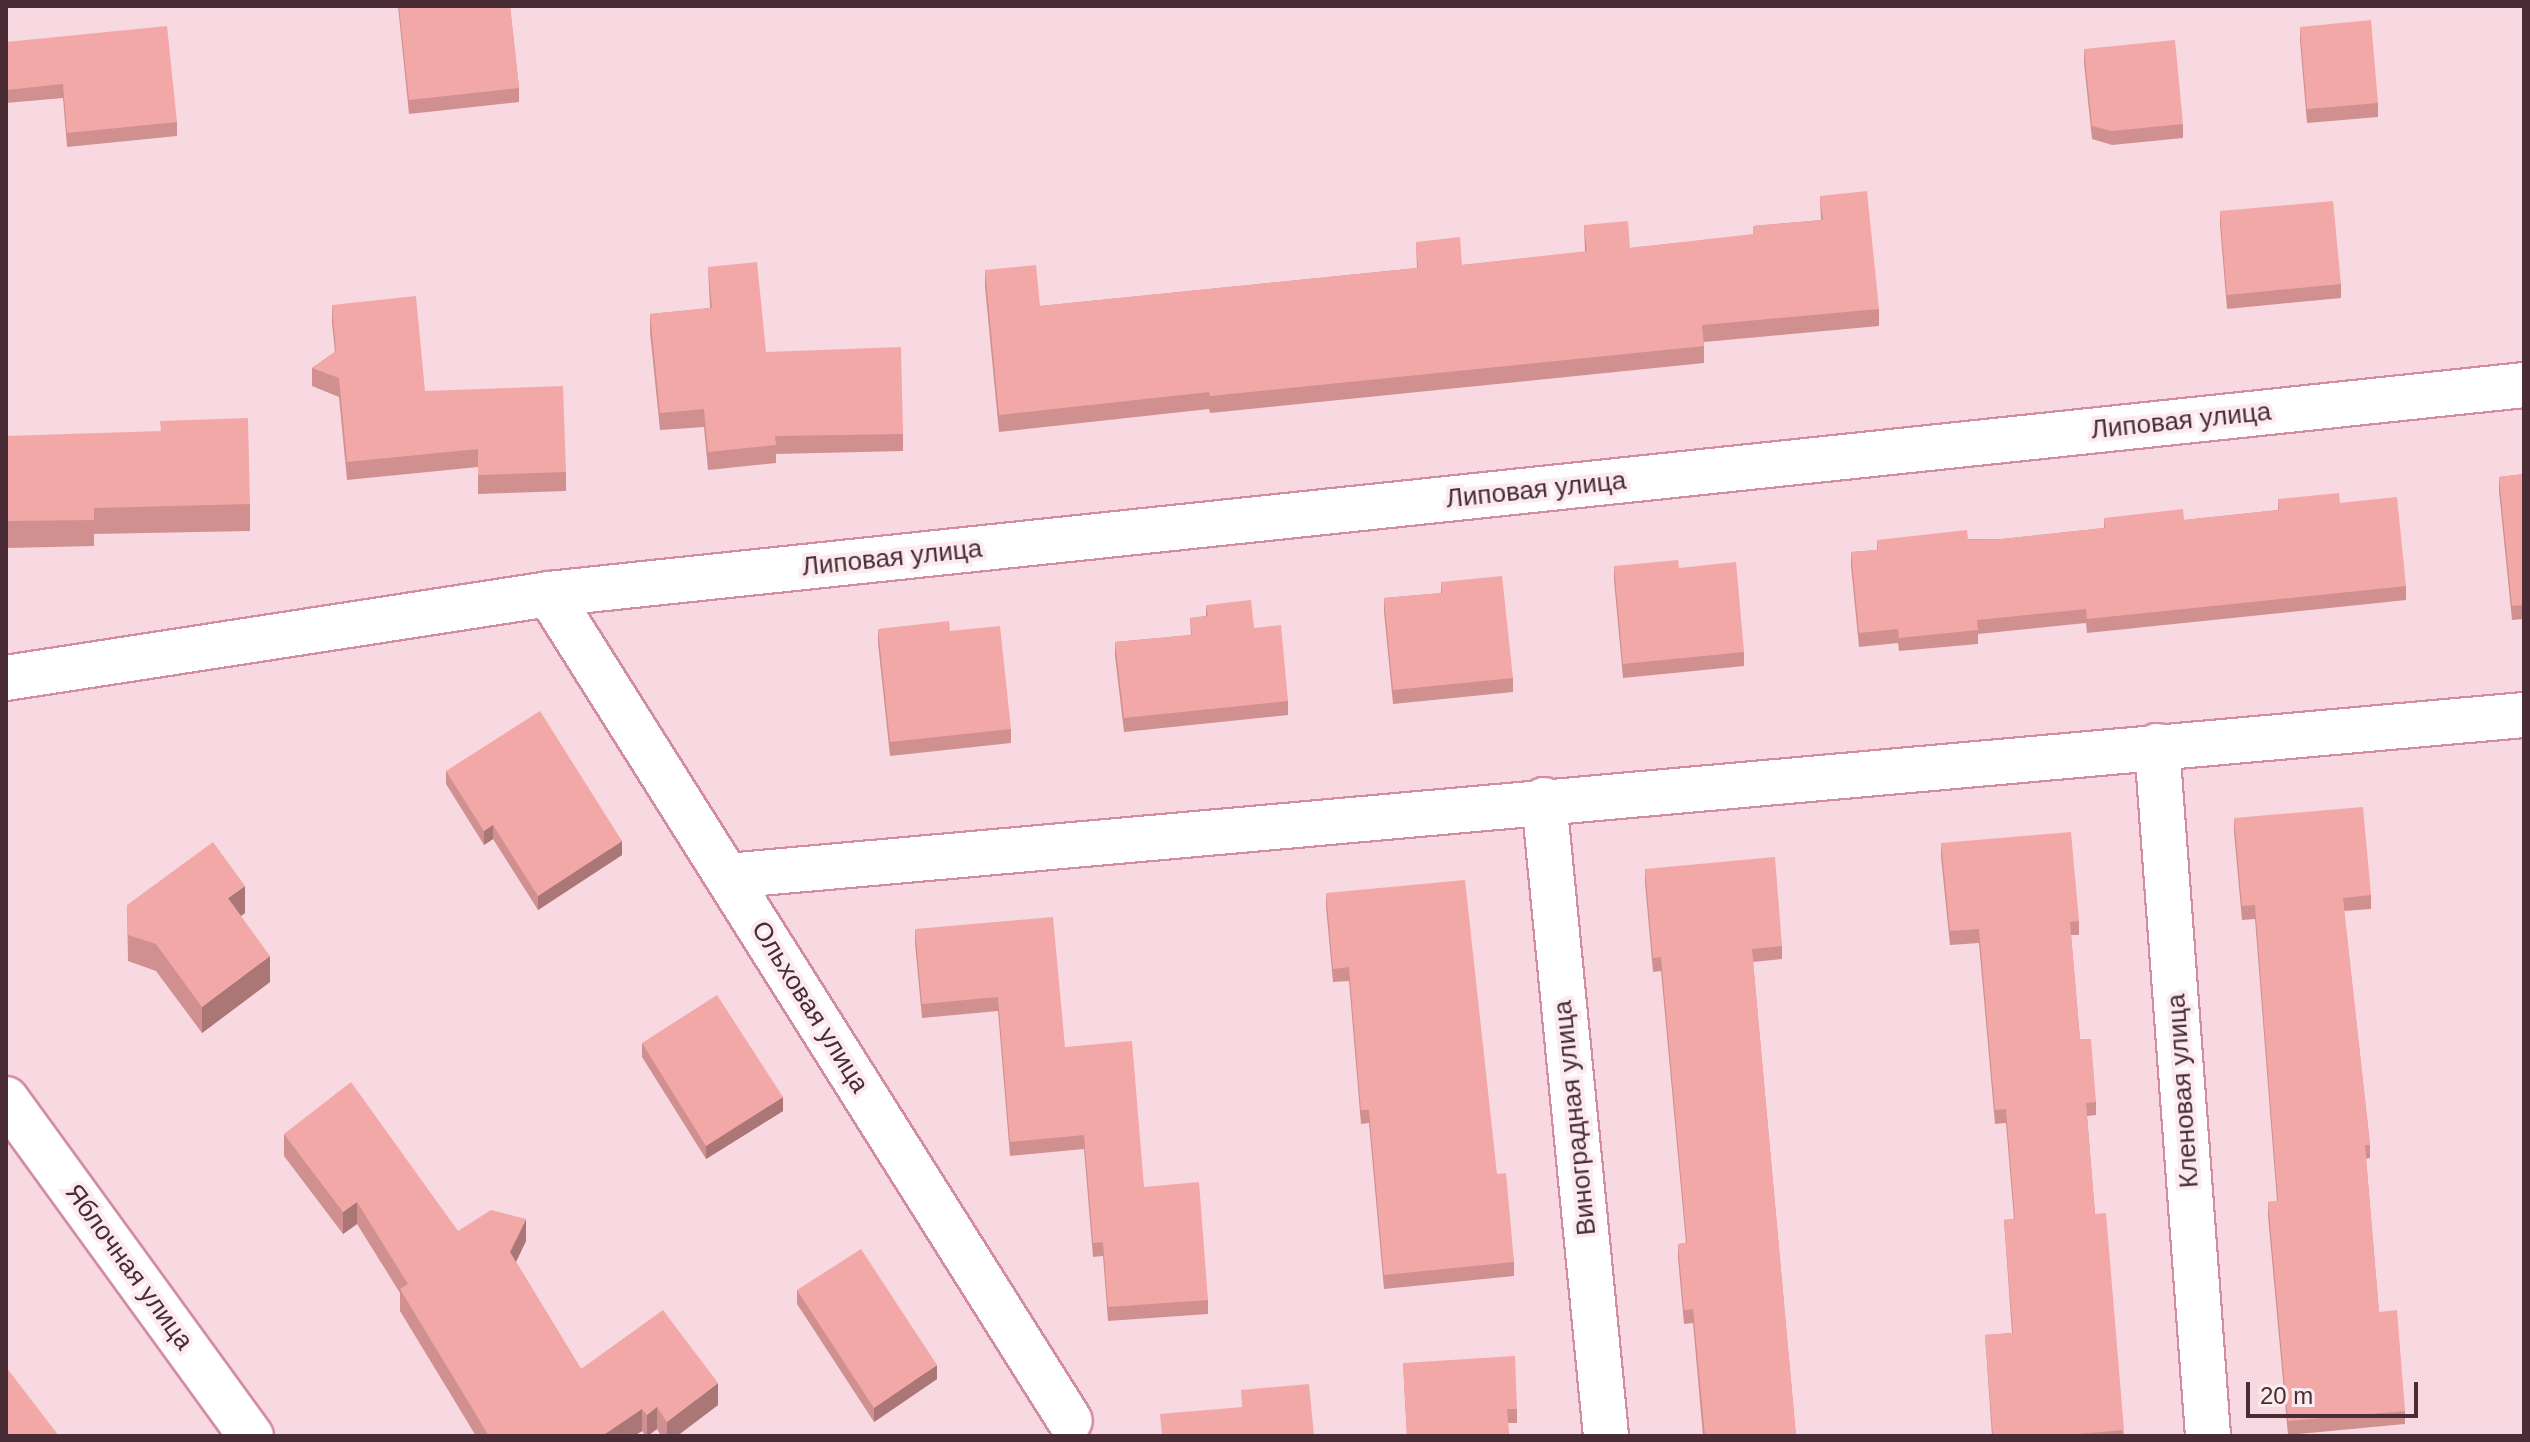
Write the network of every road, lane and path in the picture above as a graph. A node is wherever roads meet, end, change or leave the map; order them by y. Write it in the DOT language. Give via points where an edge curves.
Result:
graph roads {
  1 [pos="2524,385"];
  2 [pos="549,594"];
  3 [pos="6,678"];
  4 [pos="2524,715"];
  5 [pos="2157,746"];
  6 [pos="1544,800"];
  7 [pos="727,876"];
  8 [pos="6,1099"];
  9 [pos="1070,1421"];
  10 [pos="251,1436"];
  11 [pos="1606,1436"];
  12 [pos="2208,1436"];
  1 -- 2 [label="street, Липовая улица"];
  2 -- 3 [label="street, Липовая улица"];
  2 -- 7 [label="street, Ольховая улица"];
  4 -- 5 [label="street"];
  5 -- 6 [label="street"];
  5 -- 12 [label="street, Кленовая улица"];
  6 -- 7 [label="street"];
  6 -- 11 [label="street, Виноградная улица"];
  7 -- 9 [label="street, Ольховая улица"];
  8 -- 10 [label="street, Яблочная улица"];
}
